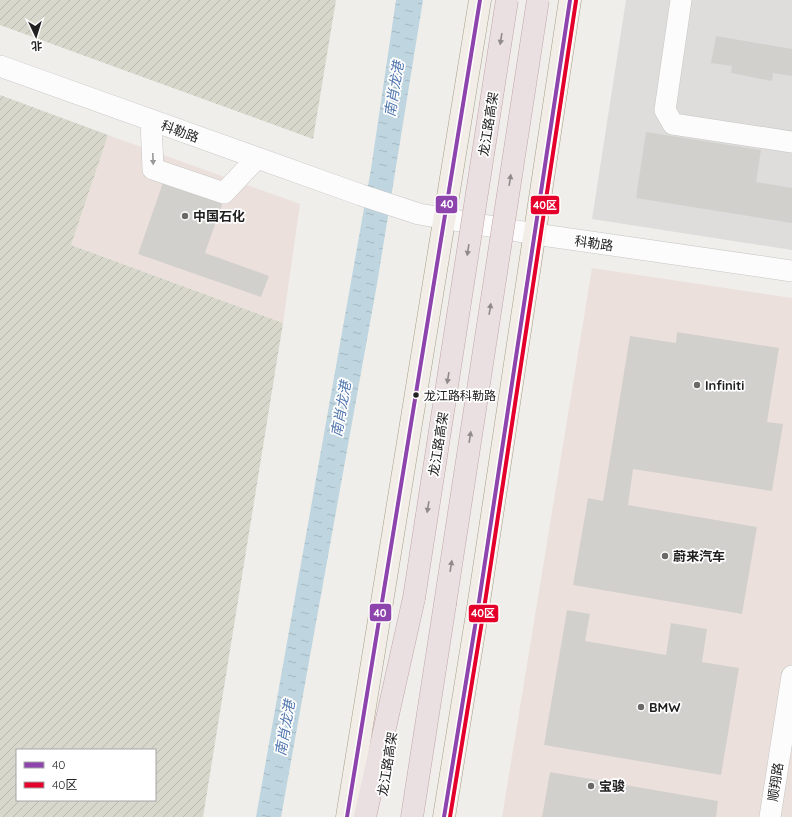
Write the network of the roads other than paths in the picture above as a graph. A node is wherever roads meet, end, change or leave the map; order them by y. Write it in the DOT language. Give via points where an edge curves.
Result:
graph roads {
  1 [pos="480,0"];
  2 [pos="507,0"];
  3 [pos="538,0"];
  4 [pos="570,0"];
  5 [pos="681,0"];
  6 [pos="0,66"];
  7 [pos="151,120"];
  8 [pos="792,142"];
  9 [pos="257,158"];
  10 [pos="445,217"];
  11 [pos="535,234"];
  12 [pos="792,270"];
  13 [pos="414,598"];
  14 [pos="445,604"];
  15 [pos="792,676"];
  16 [pos="347,817"];
  17 [pos="365,817"];
  18 [pos="379,817"];
  19 [pos="412,817"];
  20 [pos="424,817"];
  21 [pos="444,817"];
  22 [pos="770,817"];
  1 -- 10 [label="main road"];
  2 -- 13 [label="highway, 龙江路高架, one-way, bridge"];
  14 -- 3 [label="highway, one-way, bridge"];
  4 -- 11 [label="main road"];
  5 -- 8 [label="street" via="664,110 673,124"];
  6 -- 7 [label="street, 科勒路"];
  7 -- 9 [label="street, 科勒路"];
  7 -- 9 [label="street, one-way" via="153,169 224,193"];
  9 -- 10 [label="street, 科勒路" via="360,196 419,214"];
  10 -- 11 [label="street, 科勒路"];
  10 -- 16 [label="main road"];
  11 -- 12 [label="street, 科勒路"];
  11 -- 21 [label="main road"];
  13 -- 17 [label="highway"];
  13 -- 18 [label="highway, 龙江路高架"];
  14 -- 19 [label="highway"];
  14 -- 20 [label="highway"];
  15 -- 22 [label="street, 顺翔路"];
}
